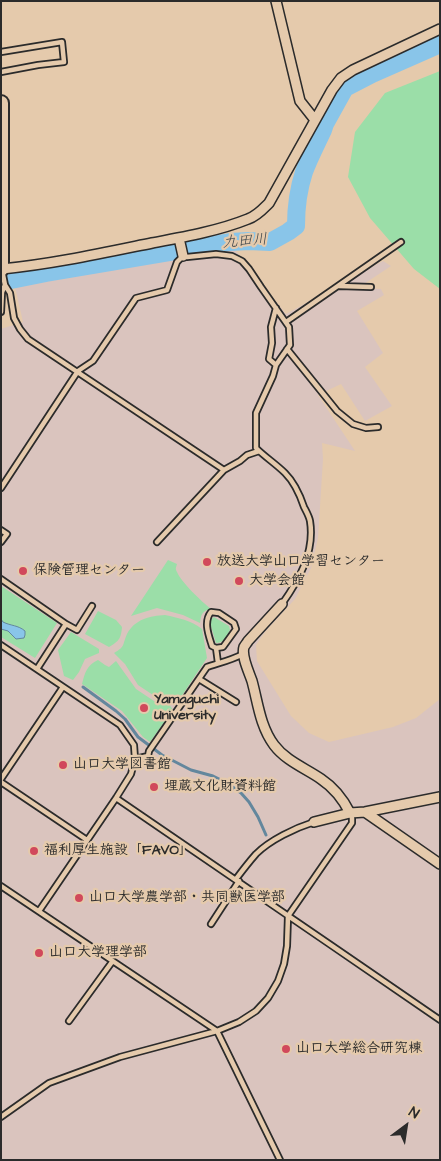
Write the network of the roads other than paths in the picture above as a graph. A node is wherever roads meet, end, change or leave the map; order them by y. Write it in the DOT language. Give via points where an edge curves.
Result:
graph roads {
  1 [pos="276,1"];
  2 [pos="440,29"];
  3 [pos="1,52"];
  4 [pos="1,72"];
  5 [pos="1,102"];
  6 [pos="1,115"];
  7 [pos="315,120"];
  8 [pos="178,238"];
  9 [pos="401,242"];
  10 [pos="183,256"];
  11 [pos="2,269"];
  12 [pos="5,285"];
  13 [pos="337,286"];
  14 [pos="371,287"];
  15 [pos="276,308"];
  16 [pos="1,312"];
  17 [pos="286,322"];
  18 [pos="287,349"];
  19 [pos="276,365"];
  20 [pos="78,371"];
  21 [pos="378,427"];
  22 [pos="259,451"];
  23 [pos="224,470"];
  24 [pos="1,488"];
  25 [pos="1,530"];
  26 [pos="1,542"];
  27 [pos="157,542"];
  28 [pos="1,579"];
  29 [pos="282,604"];
  30 [pos="92,606"];
  31 [pos="66,624"];
  32 [pos="1,645"];
  33 [pos="216,648"];
  34 [pos="244,654"];
  35 [pos="218,663"];
  36 [pos="37,670"];
  37 [pos="199,679"];
  38 [pos="63,687"];
  39 [pos="236,702"];
  40 [pos="135,759"];
  41 [pos="1,780"];
  42 [pos="440,797"];
  43 [pos="116,798"];
  44 [pos="365,812"];
  45 [pos="350,813"];
  46 [pos="314,822"];
  47 [pos="87,840"];
  48 [pos="440,864"];
  49 [pos="238,880"];
  50 [pos="1,886"];
  51 [pos="39,911"];
  52 [pos="288,916"];
  53 [pos="211,924"];
  54 [pos="112,962"];
  55 [pos="440,1020"];
  56 [pos="69,1021"];
  57 [pos="217,1031"];
  58 [pos="1,1117"];
  59 [pos="280,1160"];
  1 -- 7 [label="street" via="300,101"];
  2 -- 7 [label="street" via="341,78"];
  3 -- 4 [label="lane" via="62,42 64,62"];
  5 -- 6 [label="main road"];
  6 -- 11 [label="main road"];
  7 -- 8 [label="street" via="269,203 260,212 241,222"];
  8 -- 10 [label="street"];
  8 -- 11 [label="street"];
  9 -- 13 [label="lane"];
  10 -- 15 [label="lane" via="216,254 242,261"];
  10 -- 20 [label="lane" via="177,262 167,290 136,298 92,361"];
  11 -- 12 [label="lane"];
  12 -- 16 [label="lane"];
  12 -- 20 [label="lane" via="10,293 14,318 28,339"];
  13 -- 14 [label="lane"];
  13 -- 17 [label="lane"];
  15 -- 17 [label="lane"];
  15 -- 19 [label="lane" via="270,327 269,359"];
  17 -- 18 [label="lane" via="290,345"];
  18 -- 19 [label="lane"];
  18 -- 21 [label="lane" via="352,424"];
  19 -- 22 [label="lane" via="256,413 256,448"];
  20 -- 23 [label="lane"];
  20 -- 24 [label="lane"];
  22 -- 23 [label="lane"];
  22 -- 29 [label="lane" via="286,475 310,520 310,547 306,561 293,590"];
  23 -- 27 [label="lane"];
  25 -- 26 [label="lane" via="7,534"];
  28 -- 31 [label="lane"];
  29 -- 34 [label="street" via="248,641"];
  30 -- 31 [label="lane" via="77,630"];
  31 -- 36 [label="lane"];
  32 -- 36 [label="lane"];
  33 -- 33 [label="lane" via="223,647 236,629 234,623 219,613 211,612 207,616 207,628 212,646"];
  33 -- 35 [label="lane"];
  34 -- 35 [label="lane"];
  34 -- 45 [label="street" via="265,730 275,746 287,758 334,789"];
  35 -- 37 [label="lane" via="207,667"];
  36 -- 38 [label="lane"];
  37 -- 39 [label="lane"];
  37 -- 40 [label="lane" via="148,756"];
  38 -- 40 [label="lane" via="120,725 134,744"];
  38 -- 41 [label="lane"];
  40 -- 43 [label="lane" via="131,774"];
  41 -- 47 [label="lane"];
  42 -- 44 [label="street"];
  43 -- 47 [label="lane"];
  43 -- 49 [label="lane"];
  44 -- 45 [label="street"];
  44 -- 48 [label="street"];
  45 -- 46 [label="street"];
  45 -- 52 [label="lane" via="352,823"];
  46 -- 49 [label="lane" via="279,837 256,854"];
  47 -- 51 [label="lane"];
  49 -- 52 [label="lane"];
  49 -- 53 [label="lane"];
  50 -- 51 [label="lane"];
  51 -- 54 [label="lane"];
  52 -- 55 [label="lane"];
  52 -- 57 [label="lane" via="284,964 268,998 256,1011"];
  54 -- 56 [label="lane"];
  54 -- 57 [label="lane"];
  57 -- 58 [label="lane" via="120,1057 49,1083"];
  57 -- 59 [label="lane"];
}
